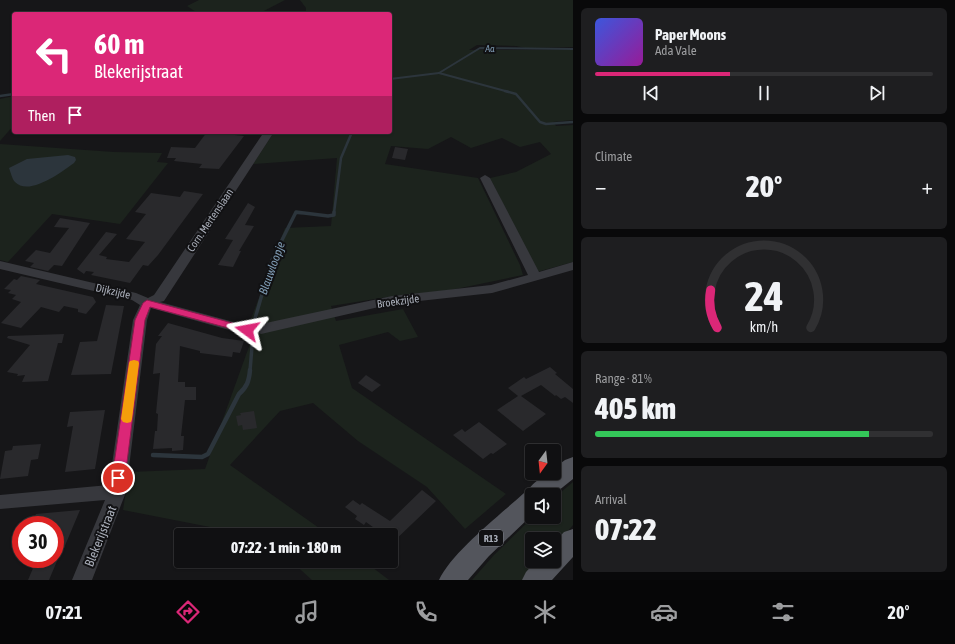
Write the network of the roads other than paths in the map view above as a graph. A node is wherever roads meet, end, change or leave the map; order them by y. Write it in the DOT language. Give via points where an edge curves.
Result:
graph roads {
  1 [pos="268,134"];
  2 [pos="484,178"];
  3 [pos="573,266"];
  4 [pos="3,269"];
  5 [pos="536,278"];
  6 [pos="147,303"];
  7 [pos="261,329"];
  8 [pos="247,330"];
  9 [pos="573,466"];
  10 [pos="546,488"];
  11 [pos="117,492"];
  12 [pos="0,502"];
  13 [pos="525,506"];
  14 [pos="573,540"];
  15 [pos="561,553"];
  16 [pos="546,568"];
  17 [pos="82,580"];
  18 [pos="452,580"];
  19 [pos="535,580"];
  1 -- 6 [label="street, Corn. Mertenslaan" via="159,298"];
  2 -- 5 [label="street"];
  3 -- 5 [label="street, Broekzijde"];
  4 -- 6 [label="street, Dijkzijde" via="136,297"];
  5 -- 7 [label="street, Broekzijde" via="492,289 378,303"];
  6 -- 8 [label="street, Dijkzijde"];
  6 -- 11 [label="street, Blekerijstraat" via="140,320"];
  9 -- 10 [label="main road"];
  11 -- 12 [label="street" via="88,492"];
  11 -- 17 [label="street, Blekerijstraat"];
  13 -- 18 [label="main road, R13" via="480,548"];
  14 -- 15 [label="main road"];
  16 -- 19 [label="main road"];
}
